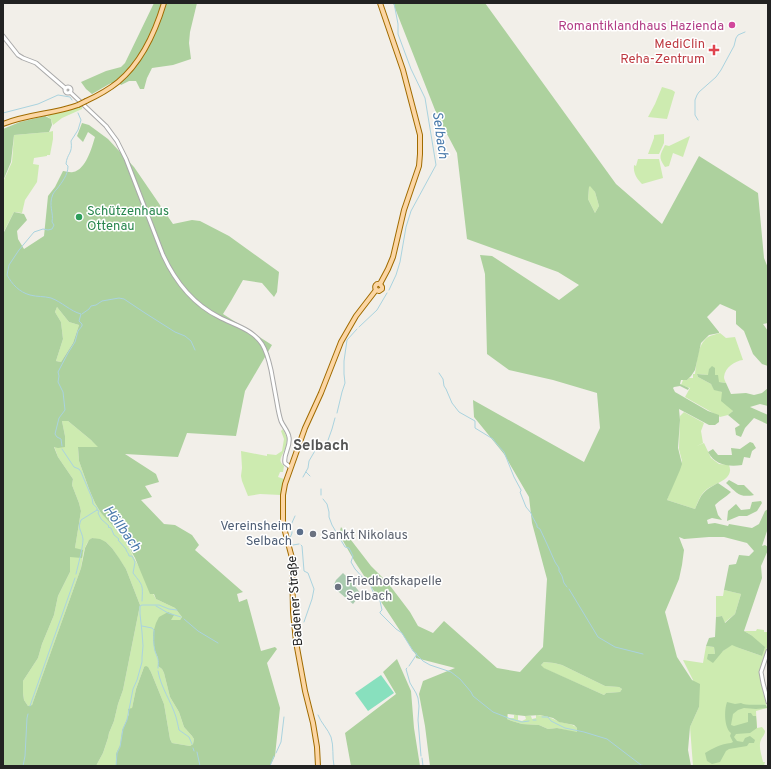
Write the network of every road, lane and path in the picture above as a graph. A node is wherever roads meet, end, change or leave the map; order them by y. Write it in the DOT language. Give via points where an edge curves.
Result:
graph roads {
  1 [pos="164,3"];
  2 [pos="380,3"];
  3 [pos="3,36"];
  4 [pos="3,124"];
  5 [pos="290,467"];
  6 [pos="768,651"];
  7 [pos="768,702"];
  8 [pos="318,766"];
  1 -- 4 [label="main road, bridge" via="153,36 138,60 129,72 104,93 78,105"];
  2 -- 5 [label="main road, Badener Straße" via="403,70 420,135 419,166 388,269 341,342"];
  3 -- 5 [label="street" via="18,55 40,65 65,88 70,88 70,92 111,132 126,159 163,255 180,284 193,299 217,317 250,332 266,351 281,421 289,438 284,460"];
  5 -- 8 [label="main road, Badener Straße" via="283,495 283,524 292,558 296,642 313,723"];
  6 -- 7 [label="street" via="761,672"];
}
